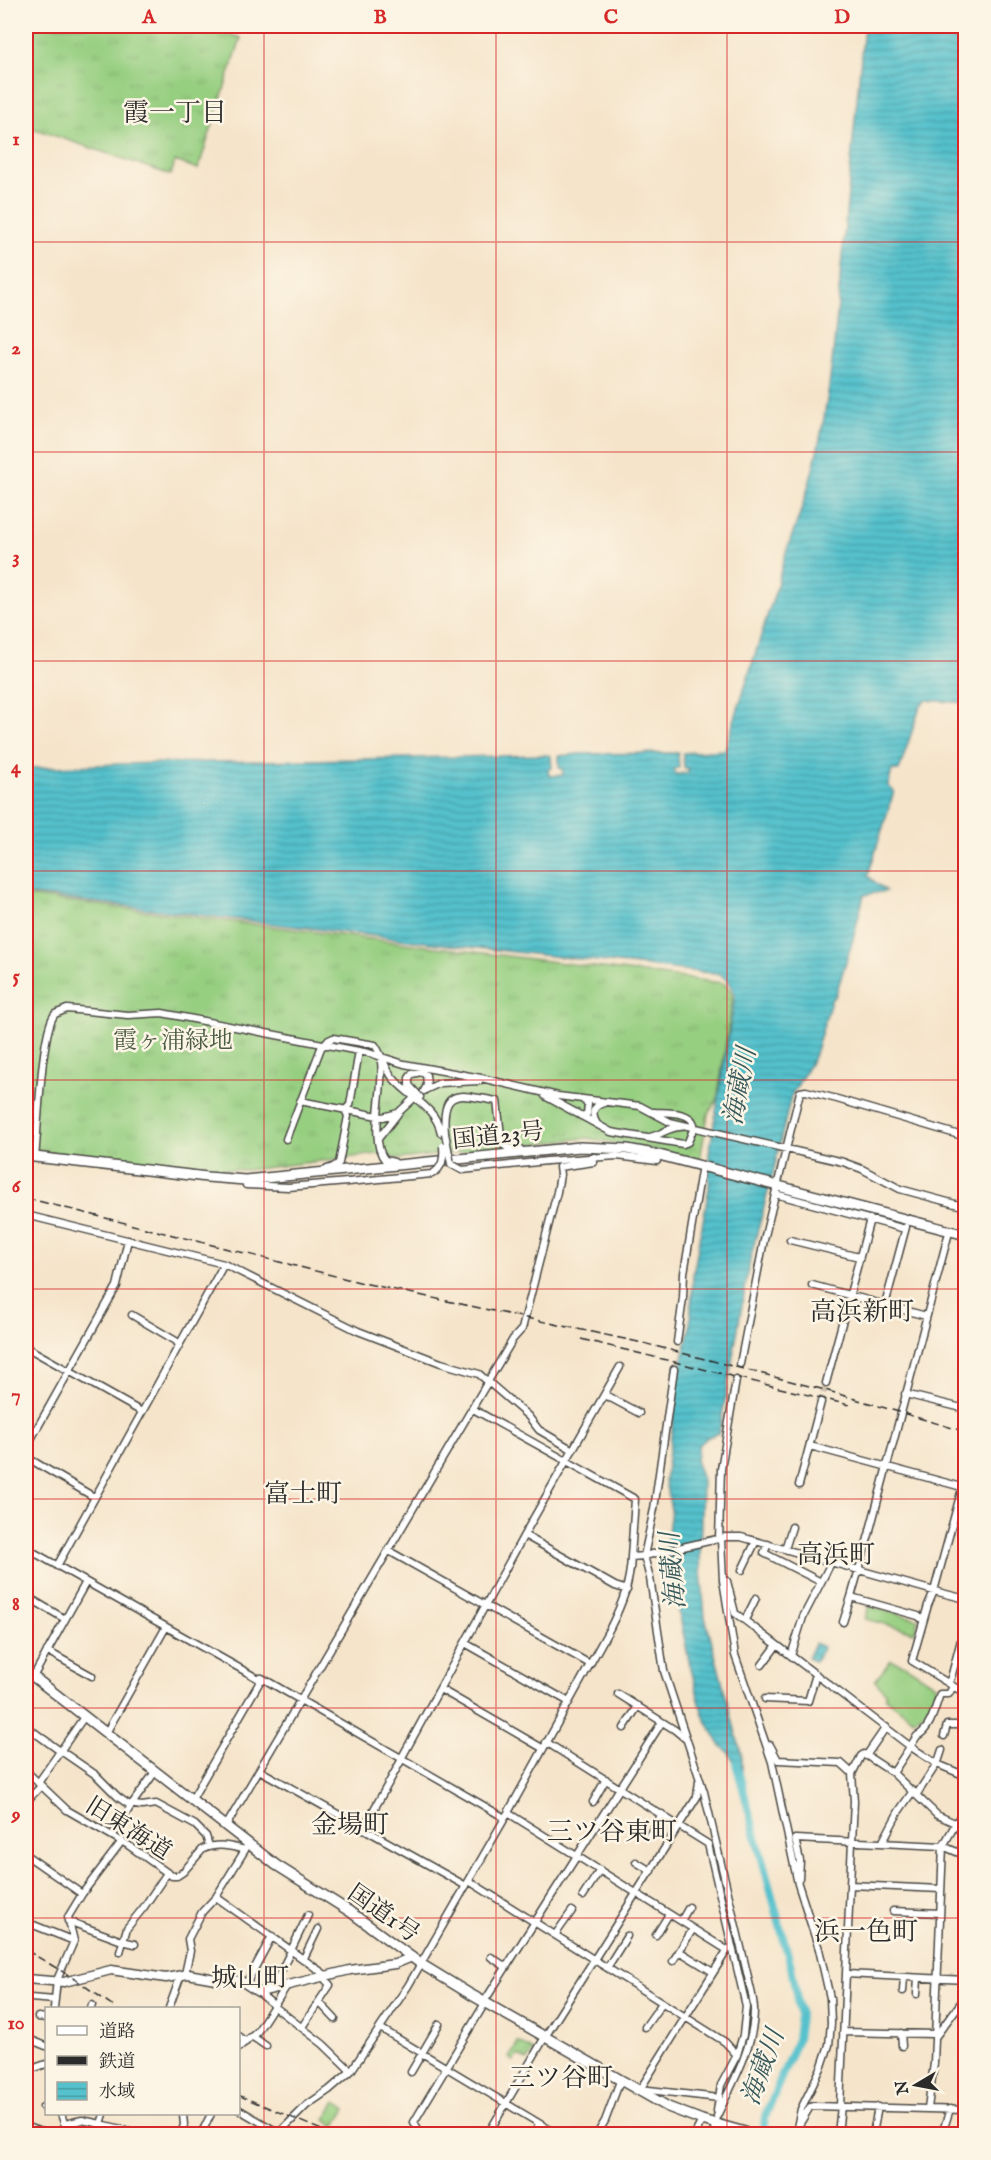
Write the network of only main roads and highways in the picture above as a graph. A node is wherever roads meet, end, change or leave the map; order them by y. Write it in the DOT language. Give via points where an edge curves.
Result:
graph roads {
  1 [pos="30,1157"];
  2 [pos="26,1163"];
  3 [pos="703,1170"];
  4 [pos="775,1189"];
  5 [pos="966,1235"];
  6 [pos="966,1241"];
  7 [pos="29,1674"];
  8 [pos="412,1957"];
  9 [pos="26,1979"];
  10 [pos="752,2134"];
  1 -- 3 [label="highway, 国道23号" via="226,1179 610,1147 643,1152"];
  2 -- 3 [label="highway, 国道23号" via="246,1185 577,1153 618,1154"];
  3 -- 4 [label="highway, 国道23号"];
  4 -- 5 [label="highway, 国道23号"];
  4 -- 6 [label="highway, 国道23号"];
  7 -- 8 [label="highway, 国道1号" via="192,1799 247,1847 349,1911"];
  8 -- 9 [label="main road" via="395,1964 350,1970 258,1992 246,1983 183,1974 166,1978 111,1970 67,1981"];
  8 -- 10 [label="highway, 国道1号" via="678,2111"];
}
